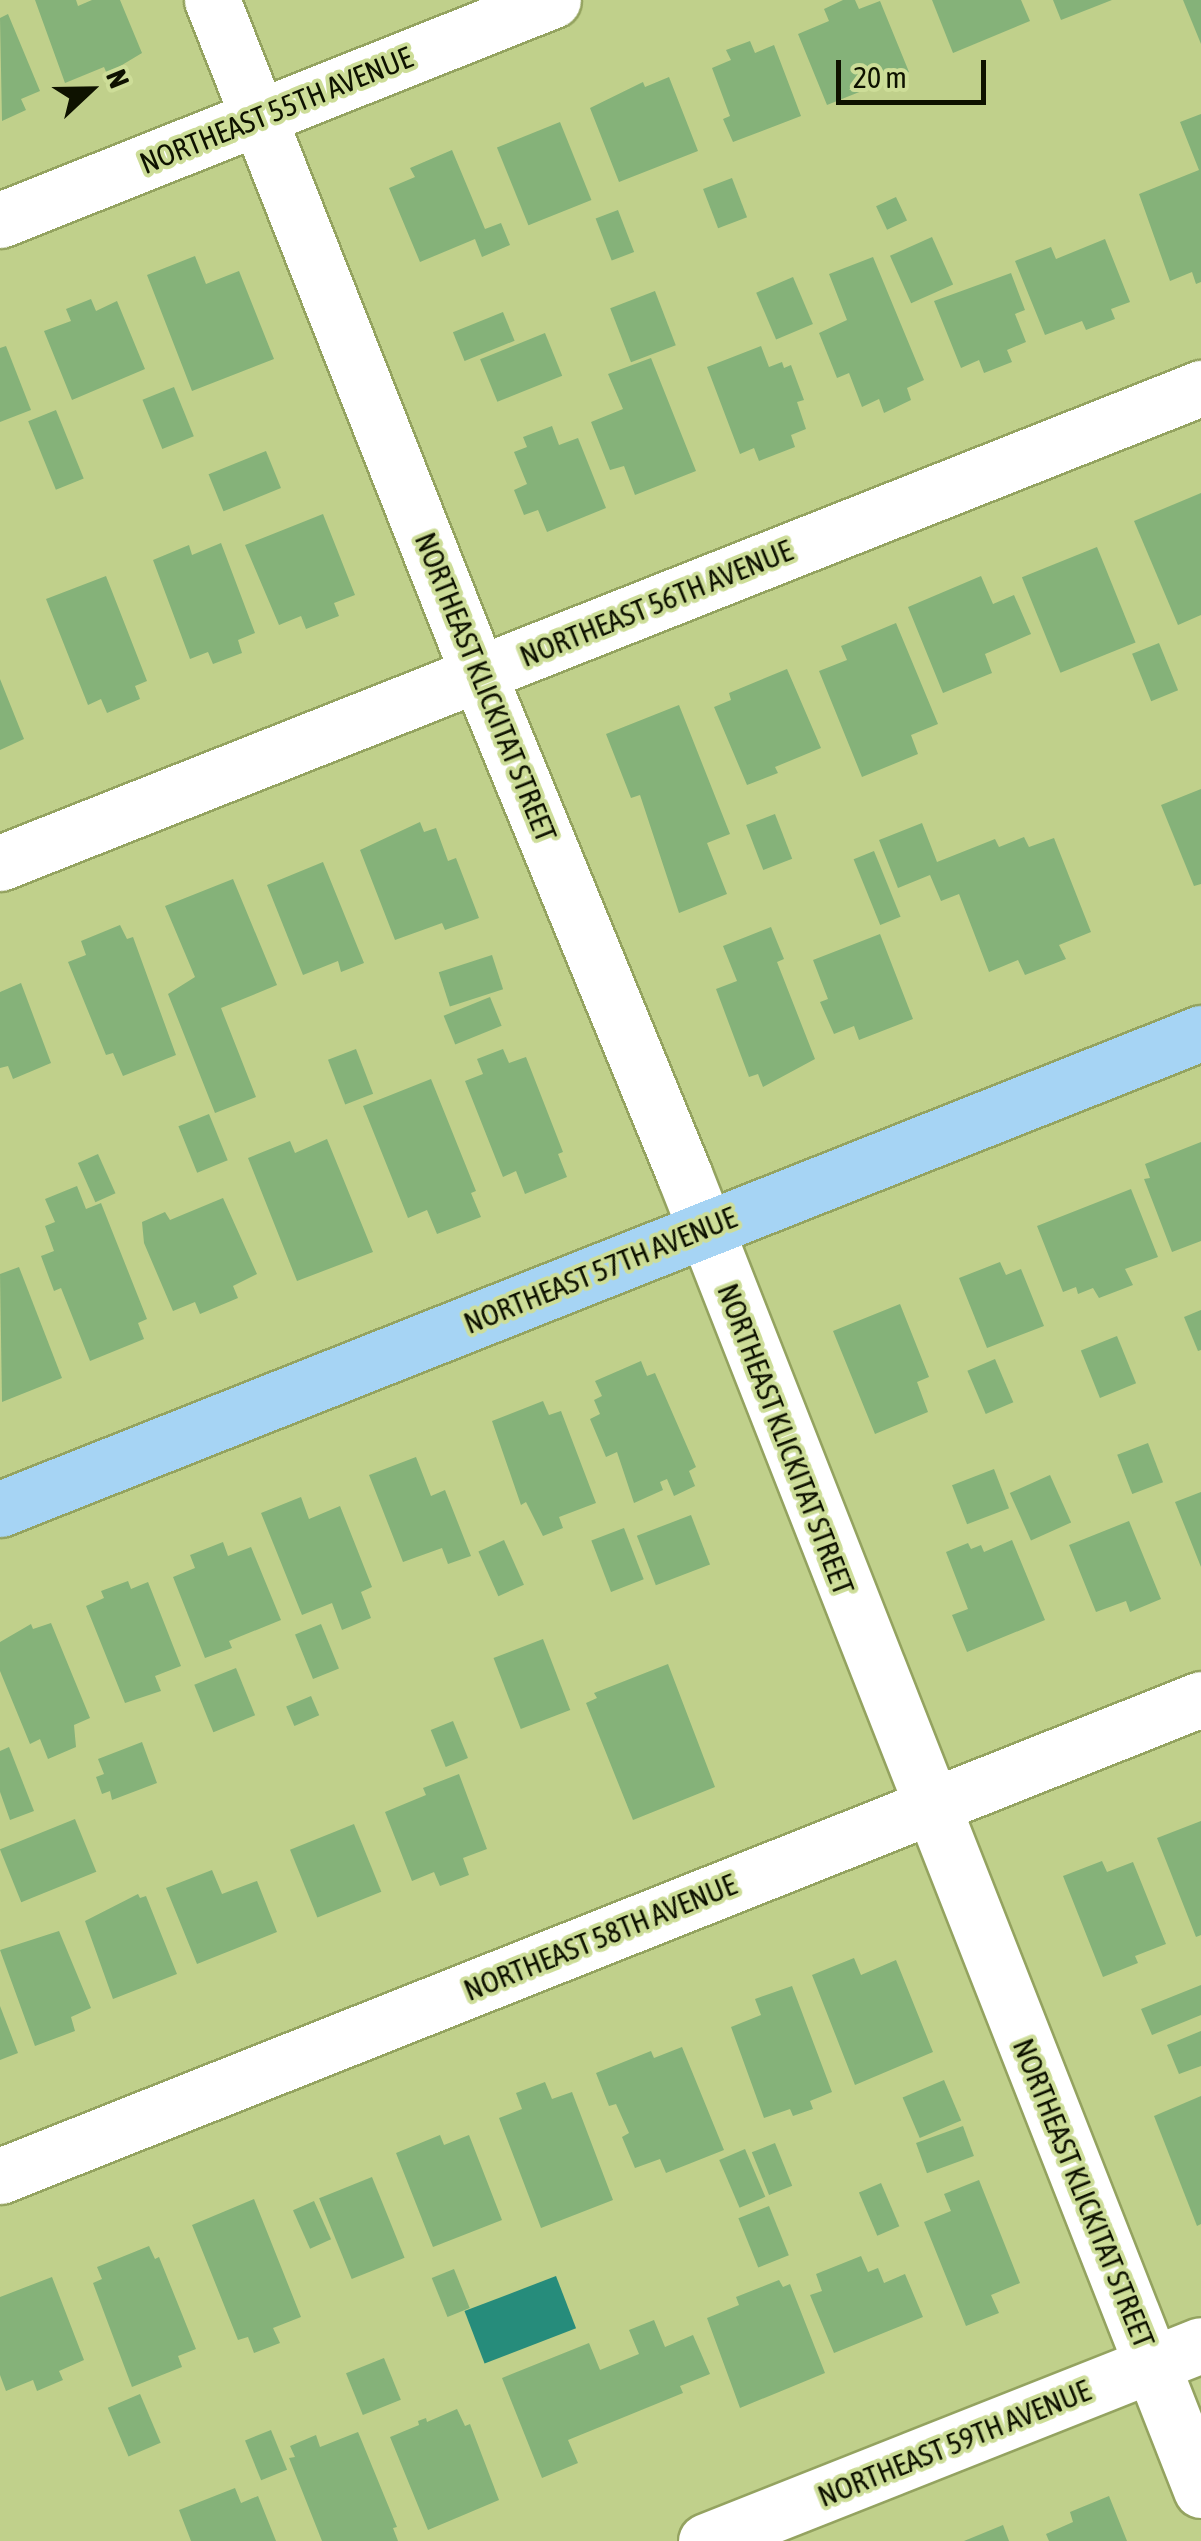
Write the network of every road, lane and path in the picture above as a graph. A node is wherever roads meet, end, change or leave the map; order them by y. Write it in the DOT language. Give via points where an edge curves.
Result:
graph roads {
  1 [pos="212,0"];
  2 [pos="553,0"];
  3 [pos="258,118"];
  4 [pos="0,220"];
  5 [pos="1201,388"];
  6 [pos="478,672"];
  7 [pos="0,862"];
  8 [pos="1201,1032"];
  9 [pos="704,1229"];
  10 [pos="0,1509"];
  11 [pos="1201,1700"];
  12 [pos="930,1806"];
  13 [pos="0,2176"];
  14 [pos="1176,2355"];
  15 [pos="1201,2490"];
  16 [pos="706,2541"];
  1 -- 3 [label="street, NORTHEAST KLICKITAT STREET"];
  2 -- 3 [label="street, NORTHEAST 55TH AVENUE"];
  3 -- 4 [label="street, NORTHEAST 55TH AVENUE"];
  3 -- 6 [label="street, NORTHEAST KLICKITAT STREET"];
  5 -- 6 [label="street, NORTHEAST 56TH AVENUE"];
  6 -- 7 [label="street, NORTHEAST 56TH AVENUE"];
  6 -- 9 [label="street, NORTHEAST KLICKITAT STREET"];
  8 -- 9 [label="main road, NORTHEAST 57TH AVENUE"];
  9 -- 10 [label="main road, NORTHEAST 57TH AVENUE"];
  9 -- 12 [label="street, NORTHEAST KLICKITAT STREET"];
  11 -- 12 [label="street, NORTHEAST 58TH AVENUE"];
  12 -- 13 [label="street, NORTHEAST 58TH AVENUE"];
  12 -- 14 [label="street, NORTHEAST KLICKITAT STREET"];
  14 -- 15 [label="street, NORTHEAST KLICKITAT STREET"];
  14 -- 16 [label="street, NORTHEAST 59TH AVENUE"];
}
